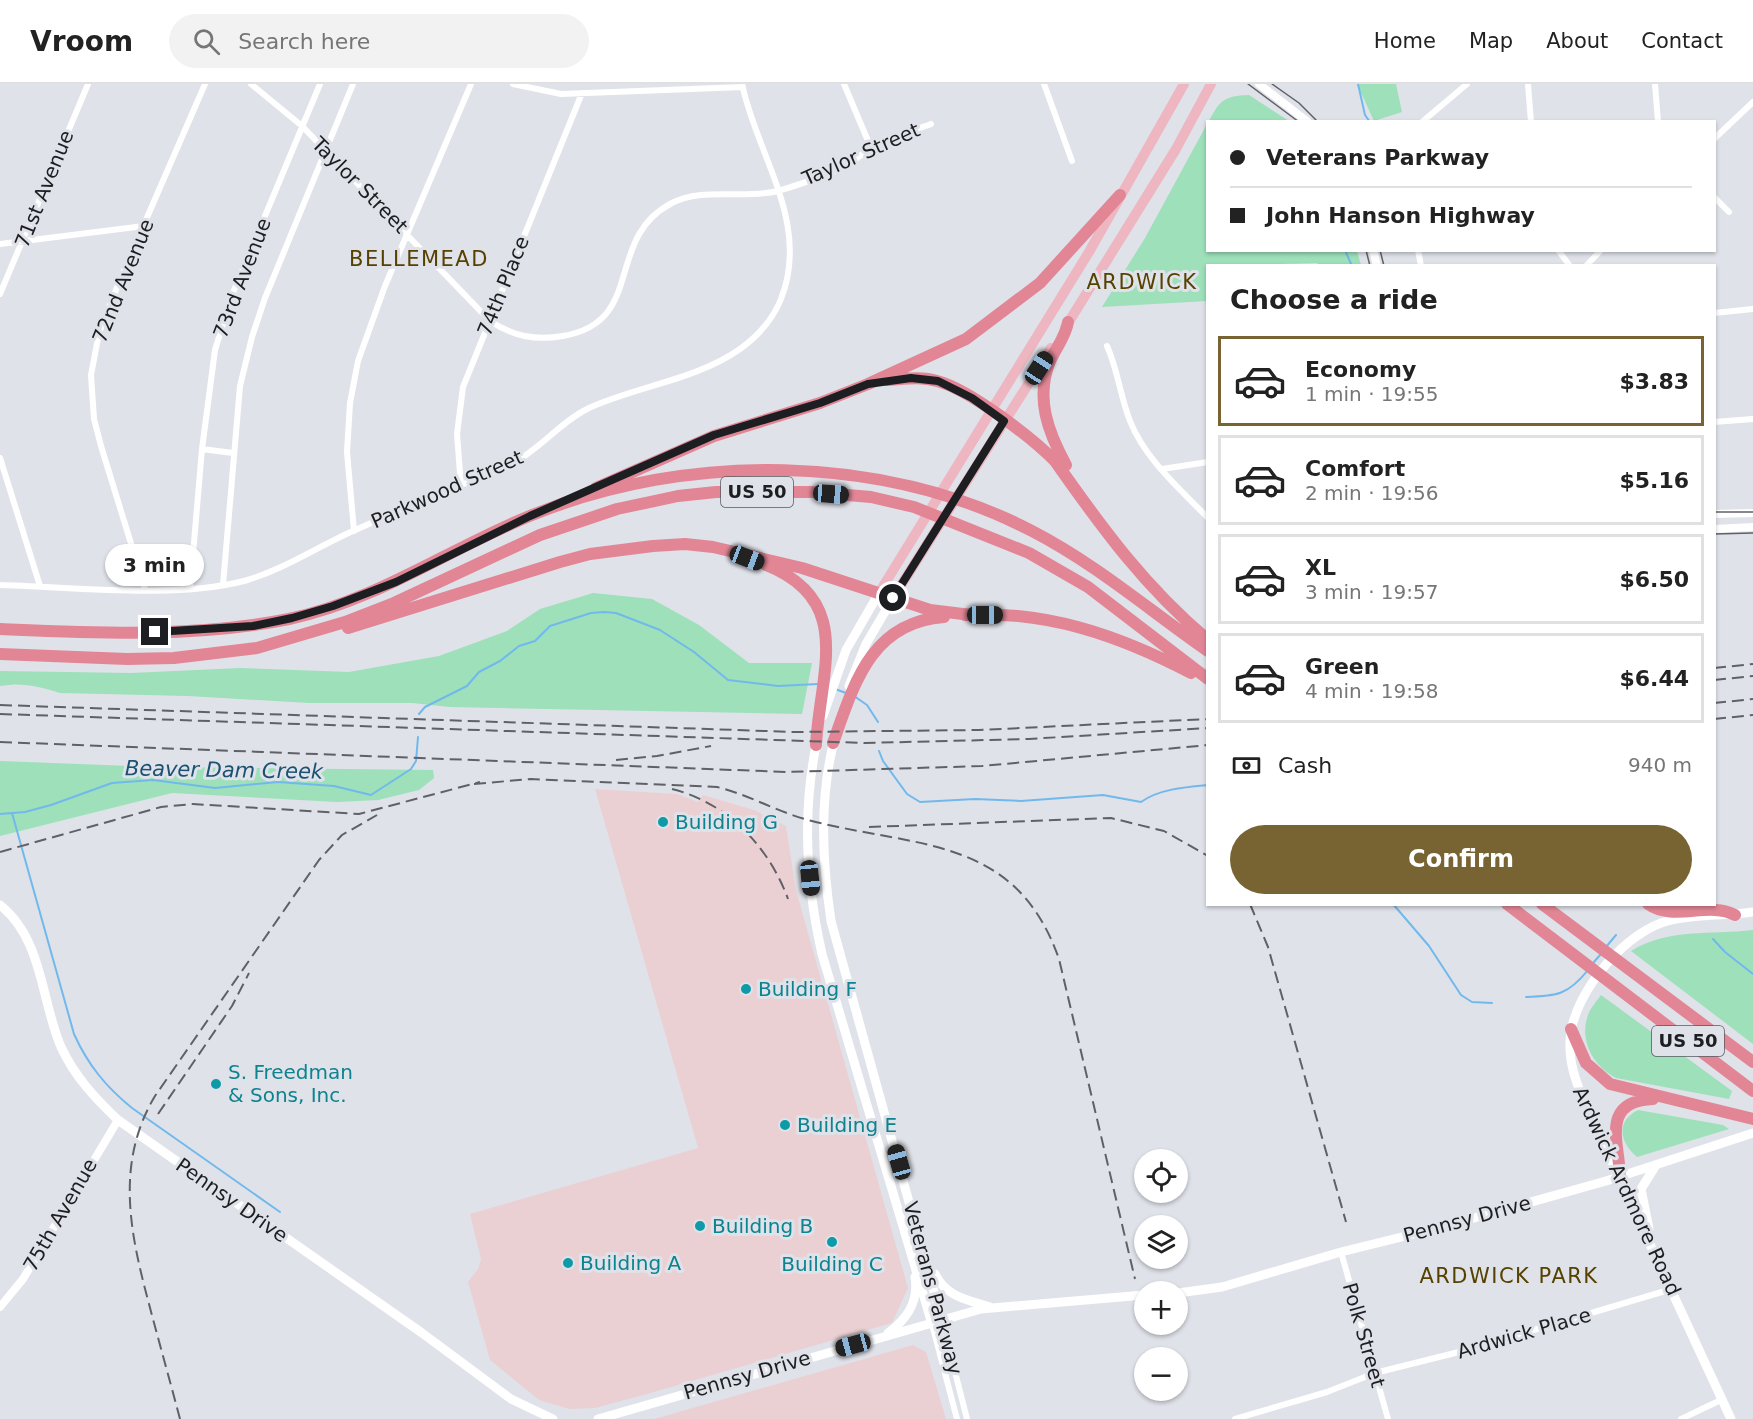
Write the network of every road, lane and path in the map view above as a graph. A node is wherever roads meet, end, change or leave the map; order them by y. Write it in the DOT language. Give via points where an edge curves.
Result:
graph roads {
  1 [pos="88,84"];
  2 [pos="206,84"];
  3 [pos="251,84"];
  4 [pos="320,84"];
  5 [pos="353,84"];
  6 [pos="471,84"];
  7 [pos="513,84"];
  8 [pos="844,84"];
  9 [pos="1044,84"];
  10 [pos="1184,84"];
  11 [pos="1211,84"];
  12 [pos="1259,84"];
  13 [pos="1467,84"];
  14 [pos="1528,84"];
  15 [pos="1655,84"];
  16 [pos="742,86"];
  17 [pos="582,93"];
  18 [pos="1753,102"];
  19 [pos="1305,120"];
  20 [pos="1424,120"];
  21 [pos="1531,120"];
  22 [pos="1658,120"];
  23 [pos="931,124"];
  24 [pos="302,126"];
  25 [pos="1716,137"];
  26 [pos="871,148"];
  27 [pos="325,150"];
  28 [pos="1072,161"];
  29 [pos="779,190"];
  30 [pos="1120,195"];
  31 [pos="1716,199"];
  32 [pos="1729,212"];
  33 [pos="144,226"];
  34 [pos="407,233"];
  35 [pos="22,242"];
  36 [pos="0,244"];
  37 [pos="1599,252"];
  38 [pos="1588,264"];
  39 [pos="0,294"];
  40 [pos="1753,309"];
  41 [pos="1716,313"];
  42 [pos="490,321"];
  43 [pos="1068,322"];
  44 [pos="1107,346"];
  45 [pos="868,384"];
  46 [pos="990,410"];
  47 [pos="1753,419"];
  48 [pos="1004,421"];
  49 [pos="1716,422"];
  50 [pos="202,449"];
  51 [pos="233,453"];
  52 [pos="0,458"];
  53 [pos="1206,462"];
  54 [pos="1162,469"];
  55 [pos="461,486"];
  56 [pos="1753,513"];
  57 [pos="1716,514"];
  58 [pos="530,516"];
  59 [pos="1206,516"];
  60 [pos="1096,519"];
  61 [pos="1753,527"];
  62 [pos="1716,529"];
  63 [pos="354,531"];
  64 [pos="653,546"];
  65 [pos="0,585"];
  66 [pos="224,585"];
  67 [pos="40,586"];
  68 [pos="146,589"];
  69 [pos="190,589"];
  70 [pos="879,593"];
  71 [pos="893,598"];
  72 [pos="971,615"];
  73 [pos="0,628"];
  74 [pos="1206,638"];
  75 [pos="284,640"];
  76 [pos="1206,649"];
  77 [pos="0,654"];
  78 [pos="864,658"];
  79 [pos="1206,678"];
  80 [pos="1206,679"];
  81 [pos="833,743"];
  82 [pos="816,745"];
  83 [pos="0,905"];
  84 [pos="1510,906"];
  85 [pos="1545,906"];
  86 [pos="1653,906"];
  87 [pos="1753,912"];
  88 [pos="1735,915"];
  89 [pos="1571,1029"];
  90 [pos="1753,1062"];
  91 [pos="1753,1090"];
  92 [pos="1666,1099"];
  93 [pos="1753,1119"];
  94 [pos="118,1120"];
  95 [pos="1749,1135"];
  96 [pos="1656,1165"];
  97 [pos="1620,1176"];
  98 [pos="909,1244"];
  99 [pos="1654,1250"];
  100 [pos="1341,1252"];
  101 [pos="927,1262"];
  102 [pos="1672,1289"];
  103 [pos="1188,1292"];
  104 [pos="1134,1296"];
  105 [pos="0,1307"];
  106 [pos="992,1307"];
  107 [pos="942,1321"];
  108 [pos="932,1324"];
  109 [pos="884,1336"];
  110 [pos="1375,1373"];
  111 [pos="1721,1400"];
  112 [pos="553,1419"];
  113 [pos="598,1419"];
  114 [pos="957,1419"];
  115 [pos="968,1419"];
  116 [pos="1235,1419"];
  117 [pos="1388,1419"];
  118 [pos="1680,1419"];
  119 [pos="1731,1419"];
  1 -- 35 [label="street, 71st Avenue"];
  2 -- 33 [label="street, 72nd Avenue"];
  3 -- 24 [label="street, Taylor Street"];
  4 -- 24 [label="street, 73rd Avenue"];
  5 -- 27 [label="street, 73rd Avenue"];
  6 -- 34 [label="street"];
  7 -- 17 [label="street" via="546,92"];
  8 -- 26 [label="street"];
  9 -- 28 [label="street"];
  10 -- 30 [label="main road, Veterans Parkway"];
  11 -- 43 [label="main road" via="1176,149"];
  12 -- 19 [label="street"];
  13 -- 20 [label="street"];
  14 -- 21 [label="street"];
  15 -- 22 [label="street"];
  16 -- 17 [label="street"];
  16 -- 29 [label="street"];
  17 -- 42 [label="street, 74th Place"];
  18 -- 25 [label="street"];
  23 -- 26 [label="street, Taylor Street"];
  24 -- 27 [label="street, Taylor Street"];
  24 -- 50 [label="street, 73rd Avenue" via="221,328"];
  26 -- 29 [label="street, Taylor Street" via="845,166"];
  27 -- 34 [label="street, Taylor Street"];
  27 -- 51 [label="street, 73rd Avenue" via="252,337 240,386"];
  29 -- 42 [label="street, Taylor Street" via="699,195 684,198 657,213 632,245 610,311 586,331 555,338 520,336"];
  29 -- 55 [label="street, Parkwood Street" via="789,228 789,271 774,312 754,337 720,360 590,407 523,457"];
  30 -- 45 [label="highway" via="1061,263 1004,313 966,339"];
  30 -- 46 [label="main road, Veterans Parkway"];
  31 -- 32 [label="street"];
  33 -- 35 [label="street"];
  33 -- 68 [label="street, 72nd Avenue" via="99,333 91,375 94,419"];
  34 -- 42 [label="street, Taylor Street"];
  34 -- 63 [label="street" via="369,327 350,403 347,452"];
  35 -- 36 [label="street"];
  35 -- 39 [label="street, 71st Avenue"];
  37 -- 38 [label="street"];
  40 -- 41 [label="street"];
  42 -- 55 [label="street, 74th Place" via="459,408 456,434"];
  43 -- 48 [label="main road"];
  43 -- 60 [label="highway" via="1049,364 1043,388 1044,406 1054,444"];
  44 -- 54 [label="street" via="1135,431"];
  45 -- 46 [label="highway" via="911,378 938,381"];
  45 -- 58 [label="highway" via="714,435"];
  46 -- 48 [label="highway"];
  46 -- 70 [label="main road, Veterans Parkway"];
  47 -- 49 [label="street"];
  48 -- 60 [label="highway" via="1056,461"];
  48 -- 71 [label="main road"];
  50 -- 51 [label="street"];
  50 -- 69 [label="street, 73rd Avenue"];
  51 -- 66 [label="street, 73rd Avenue"];
  52 -- 67 [label="street"];
  53 -- 54 [label="street"];
  54 -- 59 [label="street"];
  55 -- 63 [label="street, Parkwood Street"];
  56 -- 57 [label="street"];
  58 -- 73 [label="highway, US 50" via="396,582 292,618 253,626 136,633"];
  58 -- 76 [label="highway, US 50" via="627,486 720,473 829,474 918,486 973,504 1063,548 1119,584"];
  60 -- 74 [label="highway" via="1151,587"];
  61 -- 62 [label="street"];
  63 -- 66 [label="street, Parkwood Street" via="266,574"];
  64 -- 70 [label="highway" via="685,544 743,552"];
  64 -- 75 [label="highway" via="590,554 352,627"];
  64 -- 82 [label="highway" via="711,550 747,558 778,570 808,591 822,618 827,642"];
  65 -- 67 [label="street, Parkwood Street"];
  66 -- 69 [label="street, Parkwood Street"];
  67 -- 68 [label="street, Parkwood Street"];
  68 -- 69 [label="street, Parkwood Street"];
  70 -- 71 [label="highway"];
  70 -- 82 [label="main road, Veterans Parkway" via="846,650"];
  71 -- 72 [label="highway" via="930,610"];
  71 -- 78 [label="main road"];
  72 -- 78 [label="highway" via="909,624"];
  72 -- 80 [label="highway" via="1025,616 1080,626 1138,646"];
  75 -- 77 [label="highway, US 50" via="257,648 174,658 127,660"];
  75 -- 79 [label="highway, US 50" via="394,603 540,535 617,509 716,492 812,492 871,497 914,507 1029,553 1088,587"];
  78 -- 81 [label="highway"];
  81 -- 101 [label="main road, Veterans Parkway" via="826,783 824,858 835,942"];
  82 -- 98 [label="main road, Veterans Parkway" via="809,802 808,860 814,921"];
  83 -- 94 [label="main road, Pennsy Drive" via="15,919 29,943 53,1026 70,1064 89,1091"];
  84 -- 91 [label="highway, US 50"];
  85 -- 90 [label="highway, US 50"];
  86 -- 88 [label="highway" via="1665,911 1724,909"];
  87 -- 88 [label="main road, Ardwick Ardmore Road"];
  88 -- 89 [label="main road, Ardwick Ardmore Road" via="1664,922 1631,939 1581,1003"];
  89 -- 92 [label="highway" via="1582,1057 1597,1075 1610,1084"];
  89 -- 97 [label="main road, Ardwick Ardmore Road" via="1570,1054 1576,1081"];
  92 -- 93 [label="highway"];
  92 -- 97 [label="highway" via="1632,1103 1617,1120 1614,1137"];
  94 -- 105 [label="street, 75th Avenue" via="23,1279"];
  94 -- 112 [label="main road, Pennsy Drive" via="511,1399"];
  95 -- 96 [label="main road, Pennsy Drive"];
  96 -- 97 [label="main road, Pennsy Drive"];
  96 -- 99 [label="main road" via="1641,1190"];
  97 -- 99 [label="main road, Ardwick Ardmore Road"];
  97 -- 100 [label="main road, Pennsy Drive"];
  98 -- 108 [label="main road, Veterans Parkway"];
  98 -- 109 [label="main road" via="916,1282 913,1304 907,1318"];
  99 -- 102 [label="main road, Ardwick Ardmore Road"];
  100 -- 103 [label="main road, Pennsy Drive" via="1222,1287"];
  100 -- 110 [label="street, Polk Street"];
  101 -- 106 [label="main road" via="945,1289 955,1296"];
  101 -- 107 [label="main road, Veterans Parkway"];
  102 -- 110 [label="street, Ardwick Place"];
  102 -- 111 [label="main road, Ardwick Ardmore Road"];
  104 -- 106 [label="main road, Pennsy Drive"];
  106 -- 107 [label="main road, Pennsy Drive"];
  107 -- 108 [label="main road, Pennsy Drive"];
  107 -- 115 [label="street, Veterans Parkway"];
  108 -- 109 [label="main road, Pennsy Drive"];
  108 -- 114 [label="street, Veterans Parkway"];
  109 -- 113 [label="main road, Pennsy Drive"];
  110 -- 116 [label="street, Ardwick Place" via="1327,1392"];
  110 -- 117 [label="street, Polk Street"];
  111 -- 118 [label="street"];
  111 -- 119 [label="main road, Ardwick Ardmore Road"];
}
